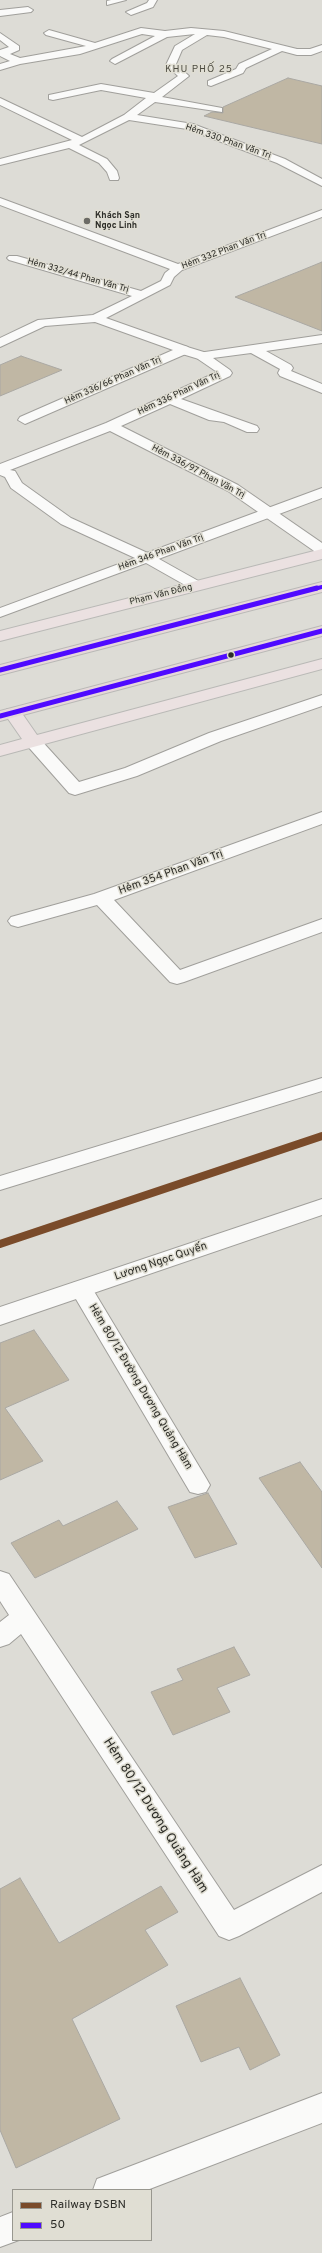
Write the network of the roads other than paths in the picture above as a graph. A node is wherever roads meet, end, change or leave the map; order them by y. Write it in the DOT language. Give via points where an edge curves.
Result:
graph roads {
  1 [pos="122,0"];
  2 [pos="153,0"];
  3 [pos="110,3"];
  4 [pos="28,10"];
  5 [pos="132,12"];
  6 [pos="0,13"];
  7 [pos="205,32"];
  8 [pos="49,33"];
  9 [pos="165,34"];
  10 [pos="0,36"];
  11 [pos="96,46"];
  12 [pos="322,48"];
  13 [pos="280,49"];
  14 [pos="1,53"];
  15 [pos="115,61"];
  16 [pos="19,62"];
  17 [pos="0,67"];
  18 [pos="211,83"];
  19 [pos="153,97"];
  20 [pos="53,98"];
  21 [pos="0,101"];
  22 [pos="218,110"];
  23 [pos="32,116"];
  24 [pos="128,117"];
  25 [pos="13,121"];
  26 [pos="82,141"];
  27 [pos="70,144"];
  28 [pos="0,162"];
  29 [pos="114,178"];
  30 [pos="322,182"];
  31 [pos="0,201"];
  32 [pos="23,210"];
  33 [pos="322,213"];
  34 [pos="8,215"];
  35 [pos="13,258"];
  36 [pos="178,268"];
  37 [pos="143,295"];
  38 [pos="96,318"];
  39 [pos="322,339"];
  40 [pos="0,343"];
  41 [pos="253,349"];
  42 [pos="184,350"];
  43 [pos="202,356"];
  44 [pos="322,390"];
  45 [pos="170,399"];
  46 [pos="25,420"];
  47 [pos="111,426"];
  48 [pos="252,429"];
  49 [pos="0,470"];
  50 [pos="322,493"];
  51 [pos="270,512"];
  52 [pos="322,550"];
  53 [pos="322,554"];
  54 [pos="147,558"];
  55 [pos="196,586"];
  56 [pos="322,587"];
  57 [pos="0,613"];
  58 [pos="322,631"];
  59 [pos="0,636"];
  60 [pos="322,664"];
  61 [pos="0,670"];
  62 [pos="322,700"];
  63 [pos="6,715"];
  64 [pos="33,742"];
  65 [pos="0,751"];
  66 [pos="322,818"];
  67 [pos="101,898"];
  68 [pos="18,921"];
  69 [pos="322,924"];
  70 [pos="322,1084"];
  71 [pos="0,1183"];
  72 [pos="322,1207"];
  73 [pos="81,1289"];
  74 [pos="0,1316"];
  75 [pos="198,1485"];
  76 [pos="0,1581"];
  77 [pos="24,1617"];
  78 [pos="0,1637"];
  79 [pos="322,1878"];
  80 [pos="322,2108"];
  81 [pos="111,2189"];
  82 [pos="12,2227"];
  83 [pos="0,2232"];
  1 -- 3 [label="lane"];
  2 -- 5 [label="lane" via="150,5"];
  4 -- 6 [label="lane"];
  7 -- 9 [label="lane"];
  7 -- 13 [label="lane" via="224,34"];
  7 -- 19 [label="lane" via="178,48 171,65 184,76"];
  8 -- 11 [label="lane"];
  9 -- 11 [label="lane" via="141,31"];
  9 -- 15 [label="lane"];
  10 -- 14 [label="lane" via="16,48"];
  11 -- 16 [label="lane" via="77,52"];
  12 -- 13 [label="lane" via="304,53"];
  13 -- 18 [label="lane" via="242,66 240,71"];
  14 -- 16 [label="lane"];
  16 -- 17 [label="lane"];
  19 -- 20 [label="lane" via="143,92 101,87"];
  19 -- 22 [label="lane"];
  19 -- 24 [label="lane"];
  21 -- 23 [label="lane"];
  23 -- 25 [label="lane"];
  23 -- 26 [label="lane"];
  24 -- 26 [label="lane"];
  24 -- 30 [label="lane, Hẻm 330 Phan Văn Trị" via="189,126 281,160"];
  26 -- 27 [label="lane"];
  27 -- 28 [label="lane"];
  27 -- 29 [label="lane" via="103,161 112,171"];
  31 -- 32 [label="lane"];
  32 -- 34 [label="lane"];
  32 -- 36 [label="lane"];
  33 -- 36 [label="lane, Hẻm 332 Phan Văn Trị"];
  35 -- 37 [label="lane, Hẻm 332/44 Phan Văn Trị"];
  36 -- 37 [label="lane, Hẻm 332 Phan Văn Trị" via="169,275 166,284"];
  37 -- 38 [label="lane, Hẻm 332 Phan Văn Trị"];
  38 -- 40 [label="lane, Hẻm 332 Phan Văn Trị" via="42,323"];
  38 -- 42 [label="lane"];
  39 -- 41 [label="lane, Hẻm 336 Phan Văn Trị"];
  41 -- 43 [label="lane, Hẻm 336 Phan Văn Trị"];
  41 -- 44 [label="lane" via="287,368 284,372"];
  42 -- 43 [label="street"];
  42 -- 46 [label="lane, Hẻm 336/66 Phan Văn Trị"];
  43 -- 45 [label="lane, Hẻm 336 Phan Văn Trị" via="226,373"];
  45 -- 47 [label="lane, Hẻm 336 Phan Văn Trị"];
  45 -- 48 [label="lane"];
  47 -- 49 [label="lane, Hẻm 336 Phan Văn Trị"];
  47 -- 51 [label="lane, Hẻm 336/97 Phan Văn Trị" via="233,488"];
  49 -- 54 [label="lane" via="10,474 16,485 66,521"];
  50 -- 51 [label="street, Hẻm 346 Phan Văn Trị"];
  51 -- 52 [label="lane, Hẻm 336/97 Phan Văn Trị"];
  51 -- 54 [label="street, Hẻm 346 Phan Văn Trị"];
  53 -- 55 [label="main road, Phạm Văn Đồng"];
  54 -- 55 [label="lane"];
  54 -- 57 [label="lane, Hẻm 346 Phan Văn Trị"];
  55 -- 59 [label="main road, Phạm Văn Đồng"];
  56 -- 61 [label="highway"];
  58 -- 63 [label="highway"];
  60 -- 64 [label="main road"];
  62 -- 64 [label="street" via="215,737 131,772 75,789"];
  63 -- 64 [label="main road"];
  64 -- 65 [label="main road"];
  66 -- 67 [label="street, Hẻm 354 Phan Văn Trị"];
  67 -- 68 [label="street, Hẻm 354 Phan Văn Trị"];
  67 -- 69 [label="street" via="177,978"];
  70 -- 71 [label="lane"];
  72 -- 73 [label="street, Lương Ngọc Quyến"];
  73 -- 74 [label="street, Lương Ngọc Quyến"];
  73 -- 75 [label="lane, Hẻm 80/12 Đường Dương Quảng Hàm"];
  76 -- 77 [label="lane, Hẻm 80/12 Dương Quảng Hàm"];
  77 -- 78 [label="lane"];
  77 -- 79 [label="lane, Hẻm 80/12 Dương Quảng Hàm" via="229,1927"];
  80 -- 81 [label="lane"];
  82 -- 83 [label="lane"];
}
